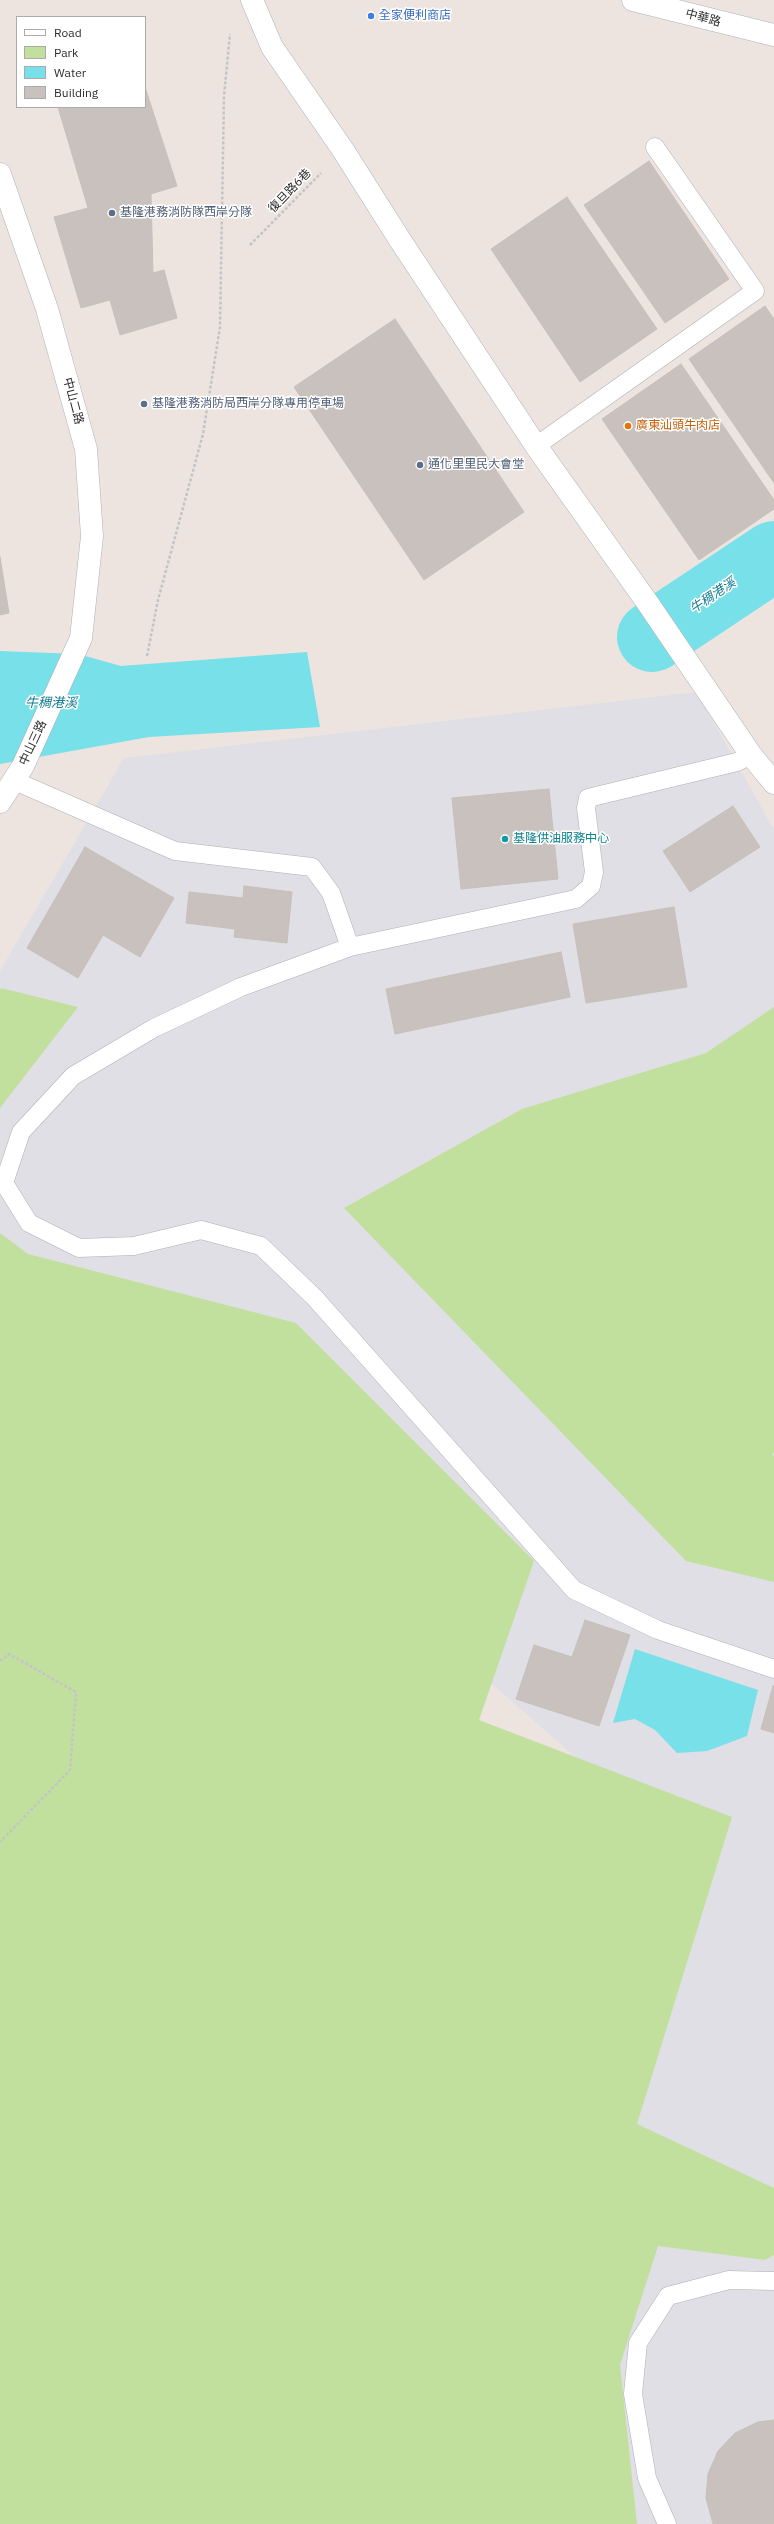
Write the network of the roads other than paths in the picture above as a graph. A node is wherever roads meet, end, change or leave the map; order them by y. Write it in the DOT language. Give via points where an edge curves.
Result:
graph roads {
  1 [pos="252,0"];
  2 [pos="633,0"];
  3 [pos="774,35"];
  4 [pos="655,147"];
  5 [pos="0,174"];
  6 [pos="536,446"];
  7 [pos="81,638"];
  8 [pos="751,754"];
  9 [pos="19,774"];
  10 [pos="774,783"];
  11 [pos="0,802"];
  12 [pos="350,947"];
  13 [pos="774,1669"];
  14 [pos="774,2281"];
  15 [pos="667,2524"];
  1 -- 6 [label="street" via="272,47 343,150"];
  2 -- 3 [label="street, 中華路"];
  4 -- 6 [label="lane" via="755,291"];
  5 -- 7 [label="street, 中山二路" via="47,309 86,450 92,536"];
  6 -- 8 [label="street"];
  7 -- 9 [label="street, 中山三路"];
  8 -- 10 [label="street"];
  8 -- 12 [label="lane" via="737,762 588,798 586,808 594,872 591,886 576,899"];
  9 -- 11 [label="street, 中山三路"];
  9 -- 12 [label="lane" via="175,851 312,867 331,892"];
  12 -- 13 [label="lane" via="234,990 154,1028 73,1076 21,1132 4,1184 29,1222 79,1248 134,1246 201,1230 261,1246 315,1298 574,1590 658,1630"];
  14 -- 15 [label="lane" via="729,2280 668,2296 638,2343 633,2394 647,2478"];
}
